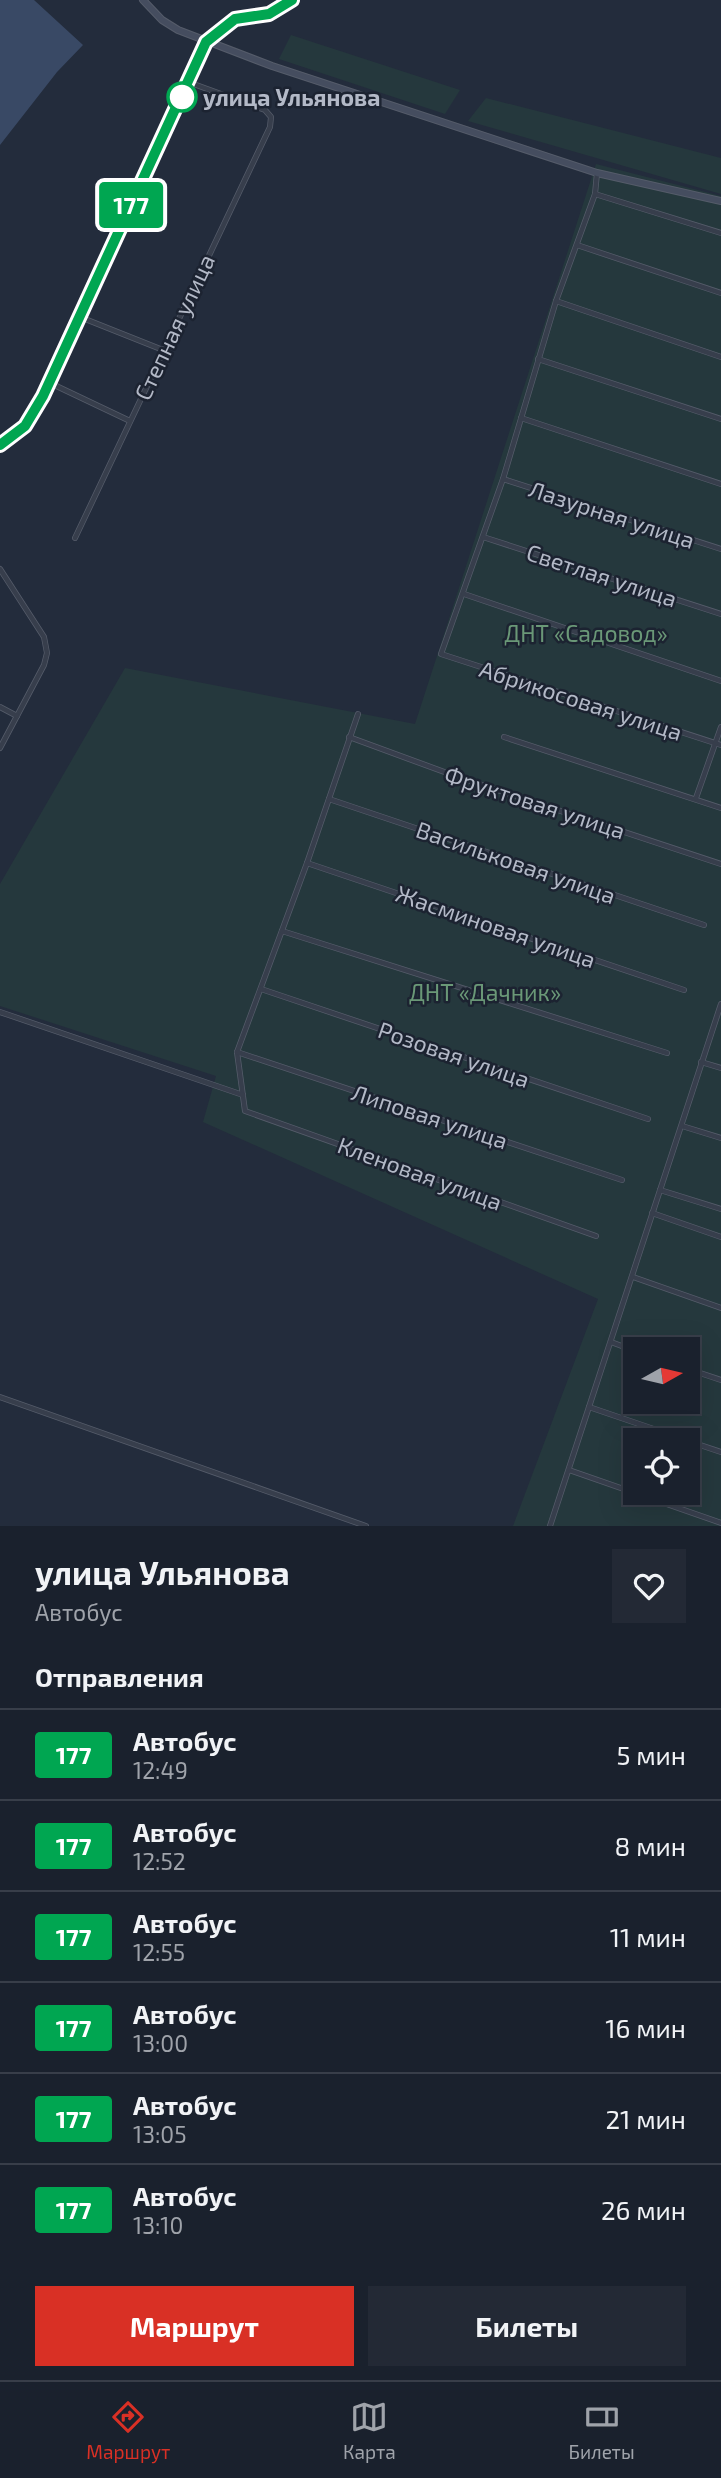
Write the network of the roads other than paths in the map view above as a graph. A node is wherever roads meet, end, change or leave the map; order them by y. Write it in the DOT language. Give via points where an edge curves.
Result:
graph roads {
  1 [pos="143,0"];
  2 [pos="292,0"];
  3 [pos="206,42"];
  4 [pos="188,82"];
  5 [pos="597,173"];
  6 [pos="595,194"];
  7 [pos="721,201"];
  8 [pos="721,233"];
  9 [pos="577,245"];
  10 [pos="721,293"];
  11 [pos="556,301"];
  12 [pos="80,317"];
  13 [pos="163,350"];
  14 [pos="721,357"];
  15 [pos="538,359"];
  16 [pos="50,383"];
  17 [pos="521,418"];
  18 [pos="721,419"];
  19 [pos="130,421"];
  20 [pos="0,445"];
  21 [pos="503,478"];
  22 [pos="721,484"];
  23 [pos="75,537"];
  24 [pos="484,537"];
  25 [pos="721,549"];
  26 [pos="0,569"];
  27 [pos="464,594"];
  28 [pos="721,614"];
  29 [pos="721,681"];
  30 [pos="0,707"];
  31 [pos="358,714"];
  32 [pos="17,716"];
  33 [pos="721,727"];
  34 [pos="349,737"];
  35 [pos="504,737"];
  36 [pos="718,744"];
  37 [pos="0,748"];
  38 [pos="696,798"];
  39 [pos="329,799"];
  40 [pos="721,808"];
  41 [pos="307,863"];
  42 [pos="721,864"];
  43 [pos="704,925"];
  44 [pos="282,931"];
  45 [pos="261,989"];
  46 [pos="684,990"];
  47 [pos="721,1004"];
  48 [pos="0,1012"];
  49 [pos="237,1052"];
  50 [pos="667,1053"];
  51 [pos="702,1062"];
  52 [pos="721,1068"];
  53 [pos="243,1095"];
  54 [pos="648,1119"];
  55 [pos="682,1126"];
  56 [pos="721,1138"];
  57 [pos="622,1180"];
  58 [pos="660,1190"];
  59 [pos="721,1209"];
  60 [pos="652,1213"];
  61 [pos="596,1236"];
  62 [pos="721,1237"];
  63 [pos="632,1277"];
  64 [pos="721,1308"];
  65 [pos="611,1342"];
  66 [pos="623,1346"];
  67 [pos="700,1373"];
  68 [pos="721,1380"];
  69 [pos="0,1397"];
  70 [pos="589,1407"];
  71 [pos="650,1428"];
  72 [pos="700,1445"];
  73 [pos="721,1452"];
  74 [pos="569,1470"];
  75 [pos="721,1523"];
  76 [pos="366,1526"];
  77 [pos="550,1526"];
  1 -- 3 [label="main road" via="162,20"];
  2 -- 3 [label="street" via="269,14 235,19"];
  3 -- 4 [label="street"];
  3 -- 5 [label="main road"];
  4 -- 12 [label="street"];
  4 -- 13 [label="street, Степная улица" via="265,110 271,117"];
  5 -- 6 [label="street"];
  5 -- 7 [label="main road"];
  6 -- 8 [label="street"];
  6 -- 9 [label="street"];
  9 -- 10 [label="street"];
  9 -- 11 [label="street"];
  11 -- 14 [label="street"];
  11 -- 15 [label="street"];
  12 -- 13 [label="street"];
  12 -- 16 [label="street"];
  13 -- 19 [label="street, Степная улица"];
  15 -- 17 [label="street"];
  15 -- 18 [label="street"];
  16 -- 19 [label="street"];
  16 -- 20 [label="street" via="25,426"];
  17 -- 21 [label="street"];
  17 -- 22 [label="street"];
  19 -- 23 [label="street, Степная улица"];
  21 -- 24 [label="street"];
  21 -- 25 [label="street, Лазурная улица"];
  24 -- 27 [label="street"];
  24 -- 28 [label="street, Светлая улица"];
  26 -- 32 [label="street" via="44,638 47,653"];
  27 -- 29 [label="street"];
  27 -- 36 [label="street, Абрикосовая улица" via="441,654"];
  30 -- 32 [label="street"];
  31 -- 34 [label="street"];
  32 -- 37 [label="street"];
  33 -- 36 [label="street"];
  34 -- 39 [label="street"];
  34 -- 42 [label="street, Фруктовая улица"];
  35 -- 38 [label="street"];
  36 -- 38 [label="street"];
  38 -- 40 [label="street"];
  39 -- 41 [label="street"];
  39 -- 43 [label="street, Васильковая улица"];
  41 -- 44 [label="street"];
  41 -- 46 [label="street, Жасминовая улица"];
  44 -- 45 [label="street"];
  44 -- 50 [label="street"];
  45 -- 49 [label="street"];
  45 -- 54 [label="street, Розовая улица"];
  47 -- 51 [label="street"];
  48 -- 53 [label="street"];
  49 -- 53 [label="street"];
  49 -- 57 [label="street, Липовая улица"];
  51 -- 52 [label="street"];
  51 -- 55 [label="street"];
  53 -- 61 [label="street, Кленовая улица" via="244,1111"];
  55 -- 56 [label="street"];
  55 -- 58 [label="street"];
  58 -- 59 [label="street"];
  58 -- 60 [label="street"];
  60 -- 62 [label="street"];
  60 -- 63 [label="street"];
  63 -- 64 [label="street"];
  63 -- 65 [label="street"];
  65 -- 66 [label="street"];
  65 -- 70 [label="street"];
  67 -- 68 [label="street"];
  69 -- 76 [label="street"];
  70 -- 71 [label="street"];
  70 -- 74 [label="street"];
  72 -- 73 [label="street"];
  74 -- 75 [label="street"];
  74 -- 77 [label="street"];
}
